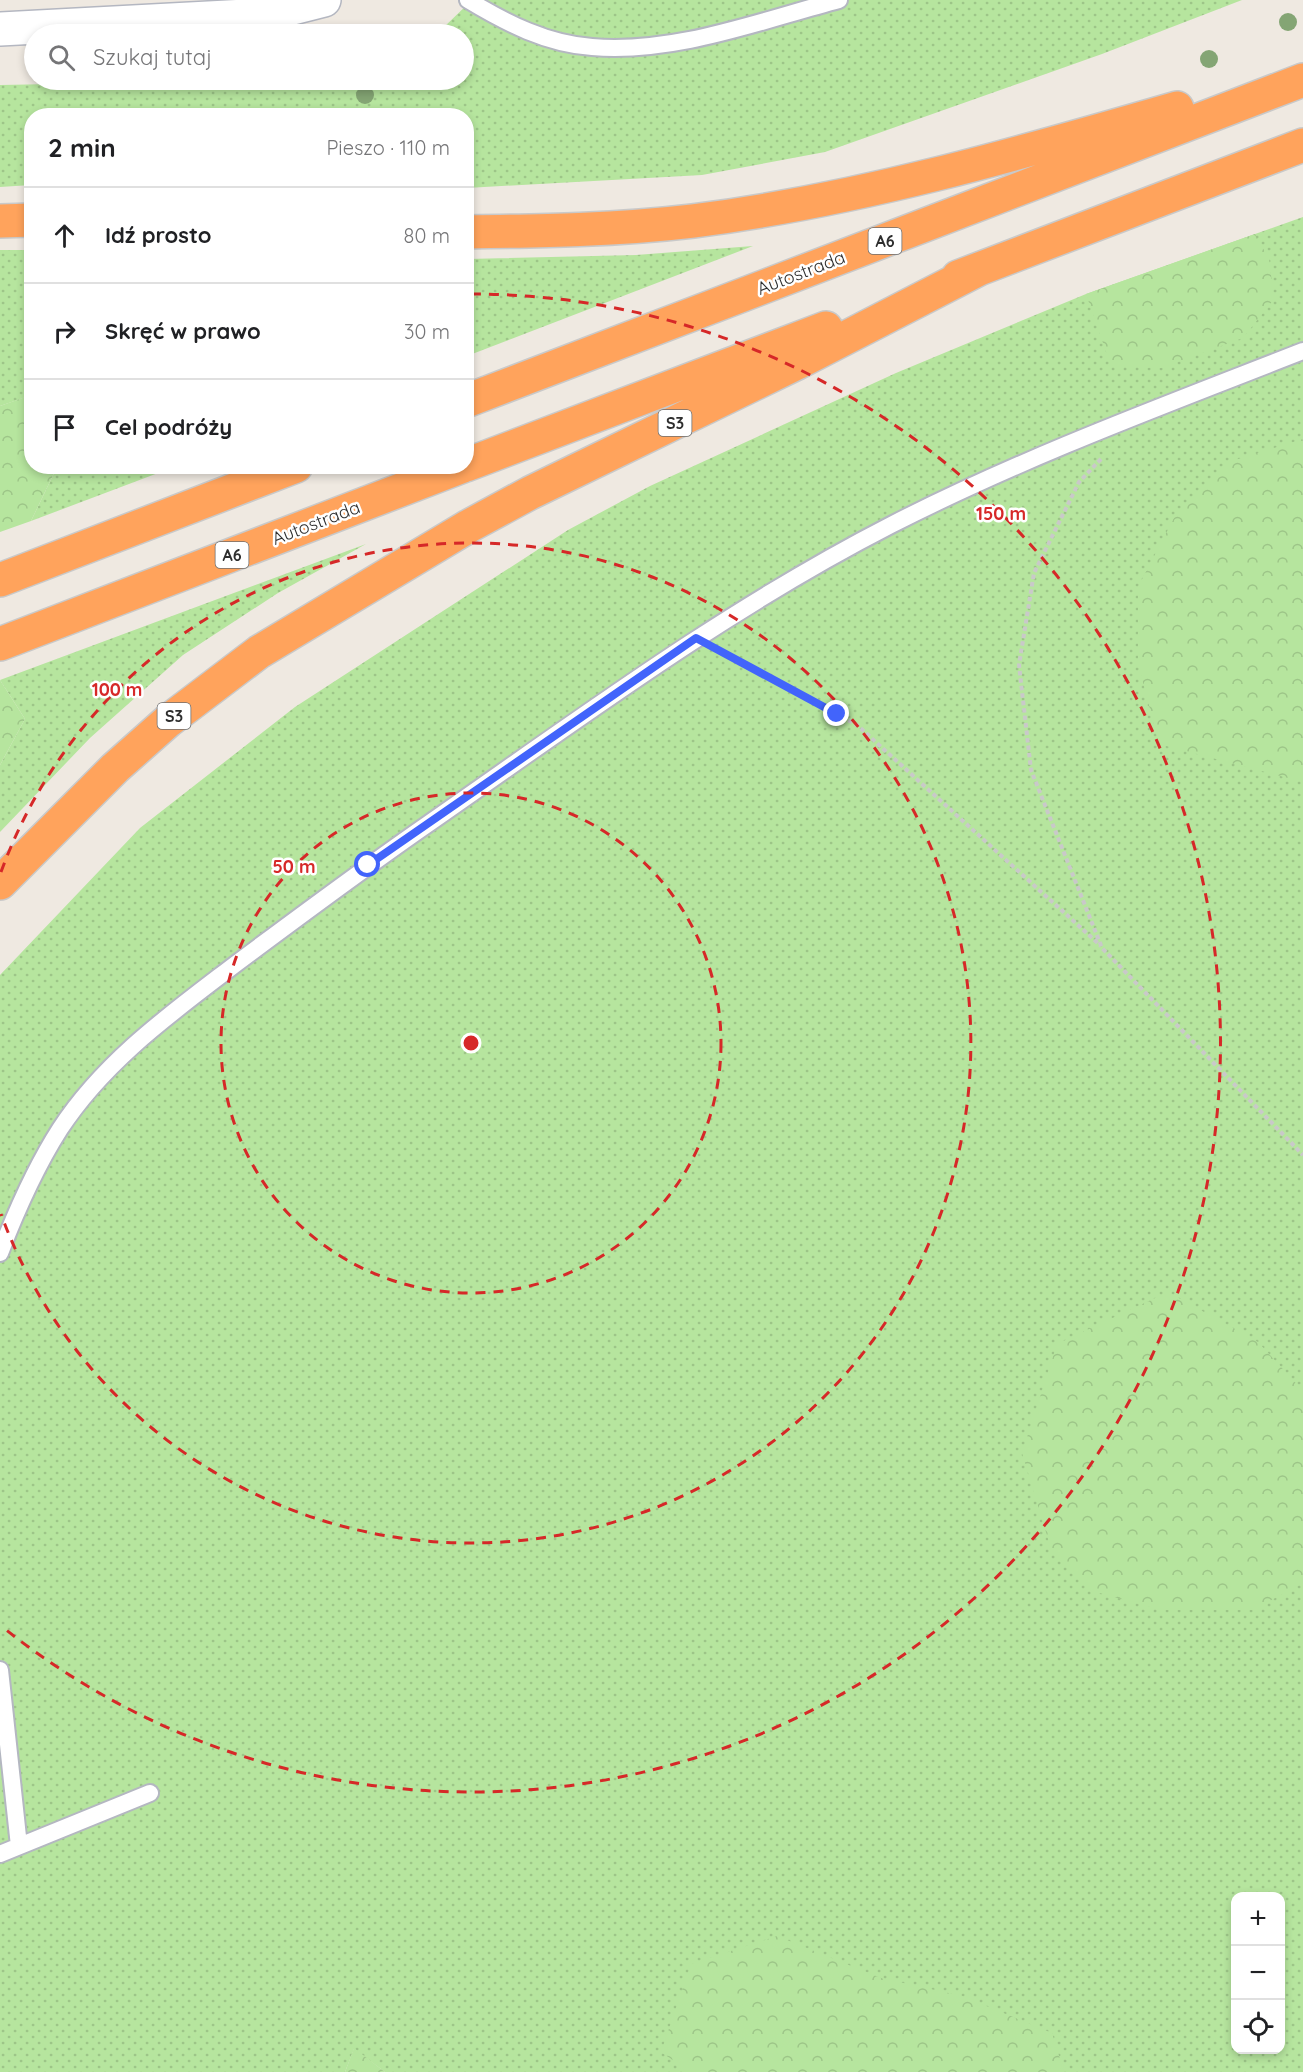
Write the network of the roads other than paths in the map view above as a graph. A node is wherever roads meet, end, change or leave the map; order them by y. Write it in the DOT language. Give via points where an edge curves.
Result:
graph roads {
  1 [pos="324,0"];
  2 [pos="468,0"];
  3 [pos="839,0"];
  4 [pos="95,24"];
  5 [pos="24,28"];
  6 [pos="0,29"];
  7 [pos="1303,72"];
  8 [pos="1303,80"];
  9 [pos="1303,145"];
  10 [pos="24,220"];
  11 [pos="0,221"];
  12 [pos="474,232"];
  13 [pos="979,269"];
  14 [pos="1303,351"];
  15 [pos="474,398"];
  16 [pos="474,463"];
  17 [pos="275,474"];
  18 [pos="444,474"];
  19 [pos="0,580"];
  20 [pos="0,644"];
  21 [pos="0,883"];
  22 [pos="0,1253"];
  23 [pos="0,1670"];
  24 [pos="150,1793"];
  25 [pos="19,1846"];
  26 [pos="0,1854"];
  1 -- 4 [label="street" via="265,15"];
  2 -- 3 [label="lane" via="527,31 591,47 664,45"];
  5 -- 6 [label="street"];
  7 -- 12 [label="highway" via="960,169 814,201 639,226"];
  8 -- 15 [label="highway, Autostrada / A6"];
  9 -- 13 [label="highway, Autostrada / A6"];
  10 -- 11 [label="highway"];
  13 -- 16 [label="highway, Autostrada / A6"];
  13 -- 21 [label="highway, S3" via="520,499 259,652 168,721 115,768"];
  14 -- 22 [label="lane" via="1011,468 892,524 696,638 349,879 156,1025 104,1074 62,1127 22,1196"];
  17 -- 19 [label="highway"];
  18 -- 20 [label="highway, Autostrada / A6"];
  23 -- 25 [label="lane"];
  24 -- 25 [label="lane"];
  25 -- 26 [label="lane"];
}
